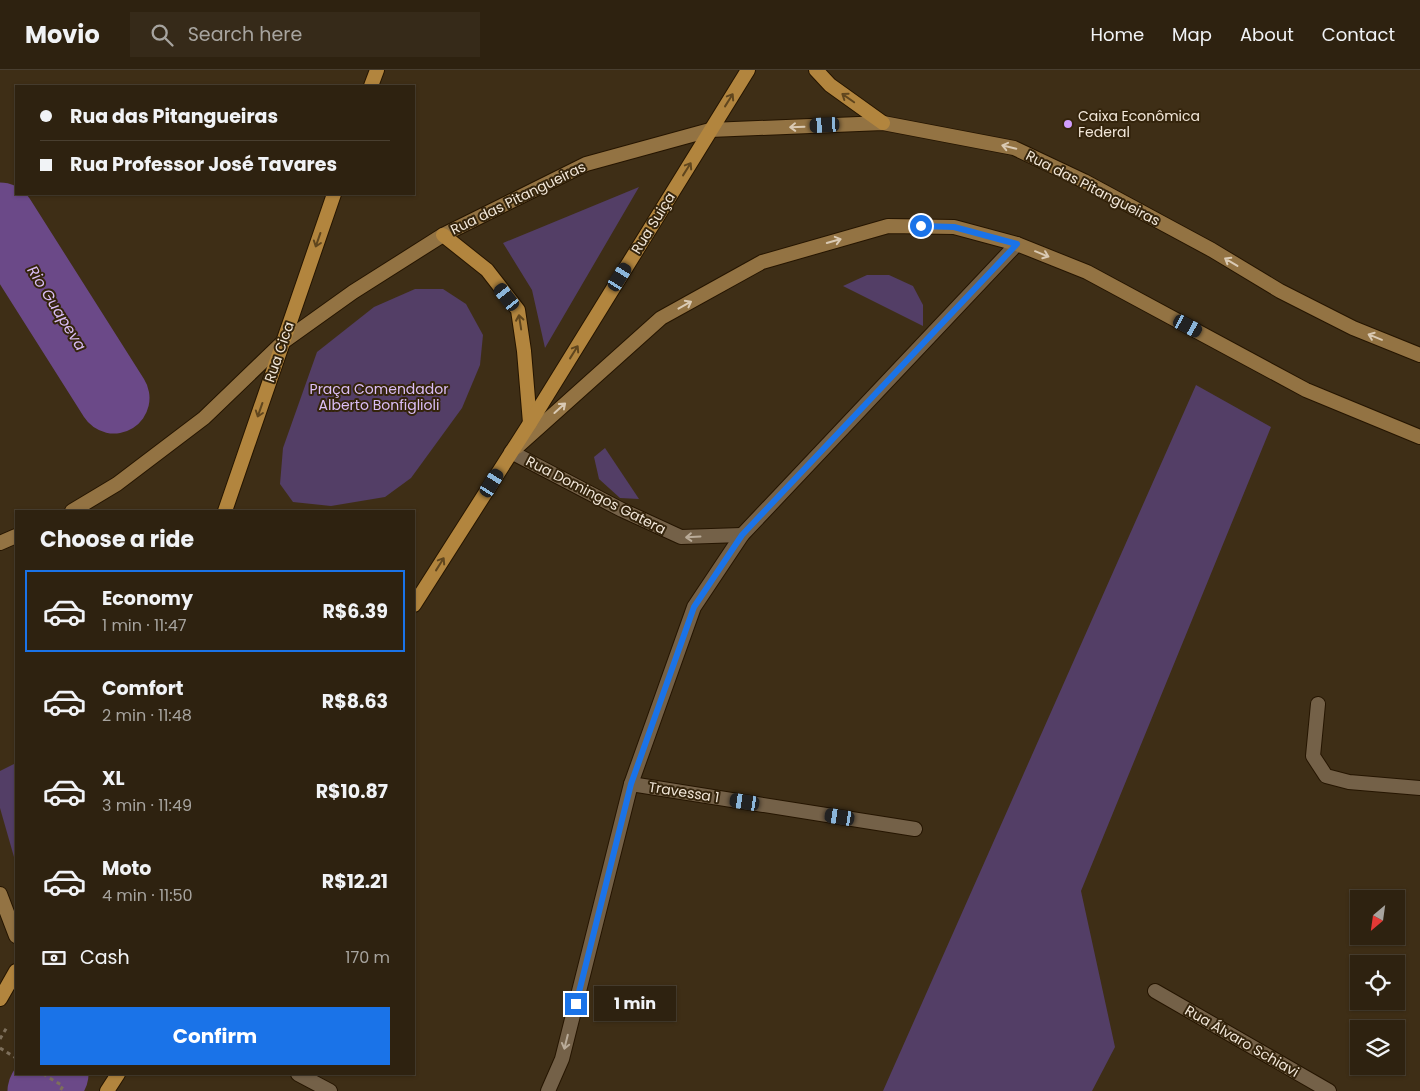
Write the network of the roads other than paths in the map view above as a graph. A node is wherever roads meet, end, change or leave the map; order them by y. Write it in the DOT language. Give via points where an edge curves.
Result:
graph roads {
  1 [pos="377,70"];
  2 [pos="748,70"];
  3 [pos="816,70"];
  4 [pos="372,85"];
  5 [pos="883,123"];
  6 [pos="710,130"];
  7 [pos="334,195"];
  8 [pos="442,235"];
  9 [pos="1017,244"];
  10 [pos="283,342"];
  11 [pos="1420,355"];
  12 [pos="530,423"];
  13 [pos="1420,437"];
  14 [pos="511,452"];
  15 [pos="74,510"];
  16 [pos="225,510"];
  17 [pos="742,535"];
  18 [pos="15,536"];
  19 [pos="0,543"];
  20 [pos="415,603"];
  21 [pos="1318,704"];
  22 [pos="631,784"];
  23 [pos="1420,788"];
  24 [pos="916,829"];
  25 [pos="0,894"];
  26 [pos="15,933"];
  27 [pos="15,974"];
  28 [pos="1155,991"];
  29 [pos="0,999"];
  30 [pos="117,1075"];
  31 [pos="300,1075"];
  32 [pos="107,1091"];
  33 [pos="330,1091"];
  34 [pos="548,1091"];
  35 [pos="1329,1091"];
  1 -- 4 [label="main road"];
  6 -- 2 [label="main road, Rua Suiça, one-way"];
  5 -- 3 [label="main road, one-way" via="830,86"];
  5 -- 6 [label="main road, Rua das Pitangueiras, one-way"];
  11 -- 5 [label="main road, Rua das Pitangueiras, one-way" via="1353,328 1280,291 1084,181 1014,148"];
  6 -- 8 [label="main road, Rua das Pitangueiras" via="586,164"];
  12 -- 6 [label="main road, Rua Suiça, one-way"];
  7 -- 10 [label="main road, Rua Cica, one-way"];
  8 -- 10 [label="main road, Rua das Pitangueiras"];
  12 -- 8 [label="main road, one-way" via="518,310 487,270"];
  9 -- 13 [label="main road, one-way" via="1087,272 1306,390"];
  14 -- 9 [label="main road, one-way" via="662,318 762,262 888,226 954,227"];
  9 -- 17 [label="street"];
  10 -- 15 [label="main road, Rua das Pitangueiras" via="204,418 117,484"];
  10 -- 16 [label="main road, Rua Cica, one-way"];
  12 -- 14 [label="main road, Rua Suiça"];
  17 -- 14 [label="street, Rua Domingos Gatera, one-way" via="681,538"];
  20 -- 14 [label="main road, Rua Suiça, one-way"];
  17 -- 22 [label="street" via="694,607"];
  18 -- 19 [label="main road"];
  21 -- 23 [label="street" via="1313,756 1326,776 1350,782"];
  22 -- 24 [label="street, Travessa 1"];
  22 -- 34 [label="street, one-way" via="562,1059"];
  25 -- 26 [label="main road"];
  27 -- 29 [label="main road"];
  28 -- 35 [label="street, Rua Álvaro Schiavi"];
  30 -- 32 [label="main road"];
  31 -- 33 [label="street"];
}
